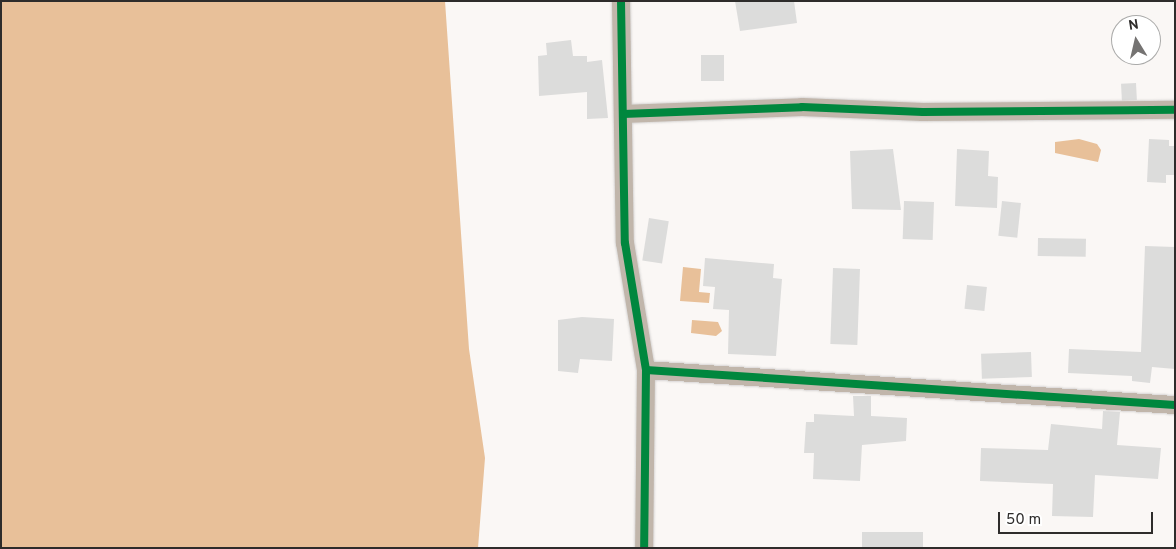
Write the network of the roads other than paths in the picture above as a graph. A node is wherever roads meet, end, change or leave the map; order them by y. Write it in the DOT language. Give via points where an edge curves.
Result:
graph roads {
  1 [pos="621,1"];
  2 [pos="1175,110"];
  3 [pos="623,114"];
  4 [pos="646,370"];
  5 [pos="1175,405"];
  6 [pos="644,548"];
  1 -- 3 [label="street"];
  2 -- 3 [label="street" via="923,112 802,106"];
  3 -- 4 [label="street" via="625,243"];
  4 -- 5 [label="street"];
  4 -- 6 [label="street"];
}
